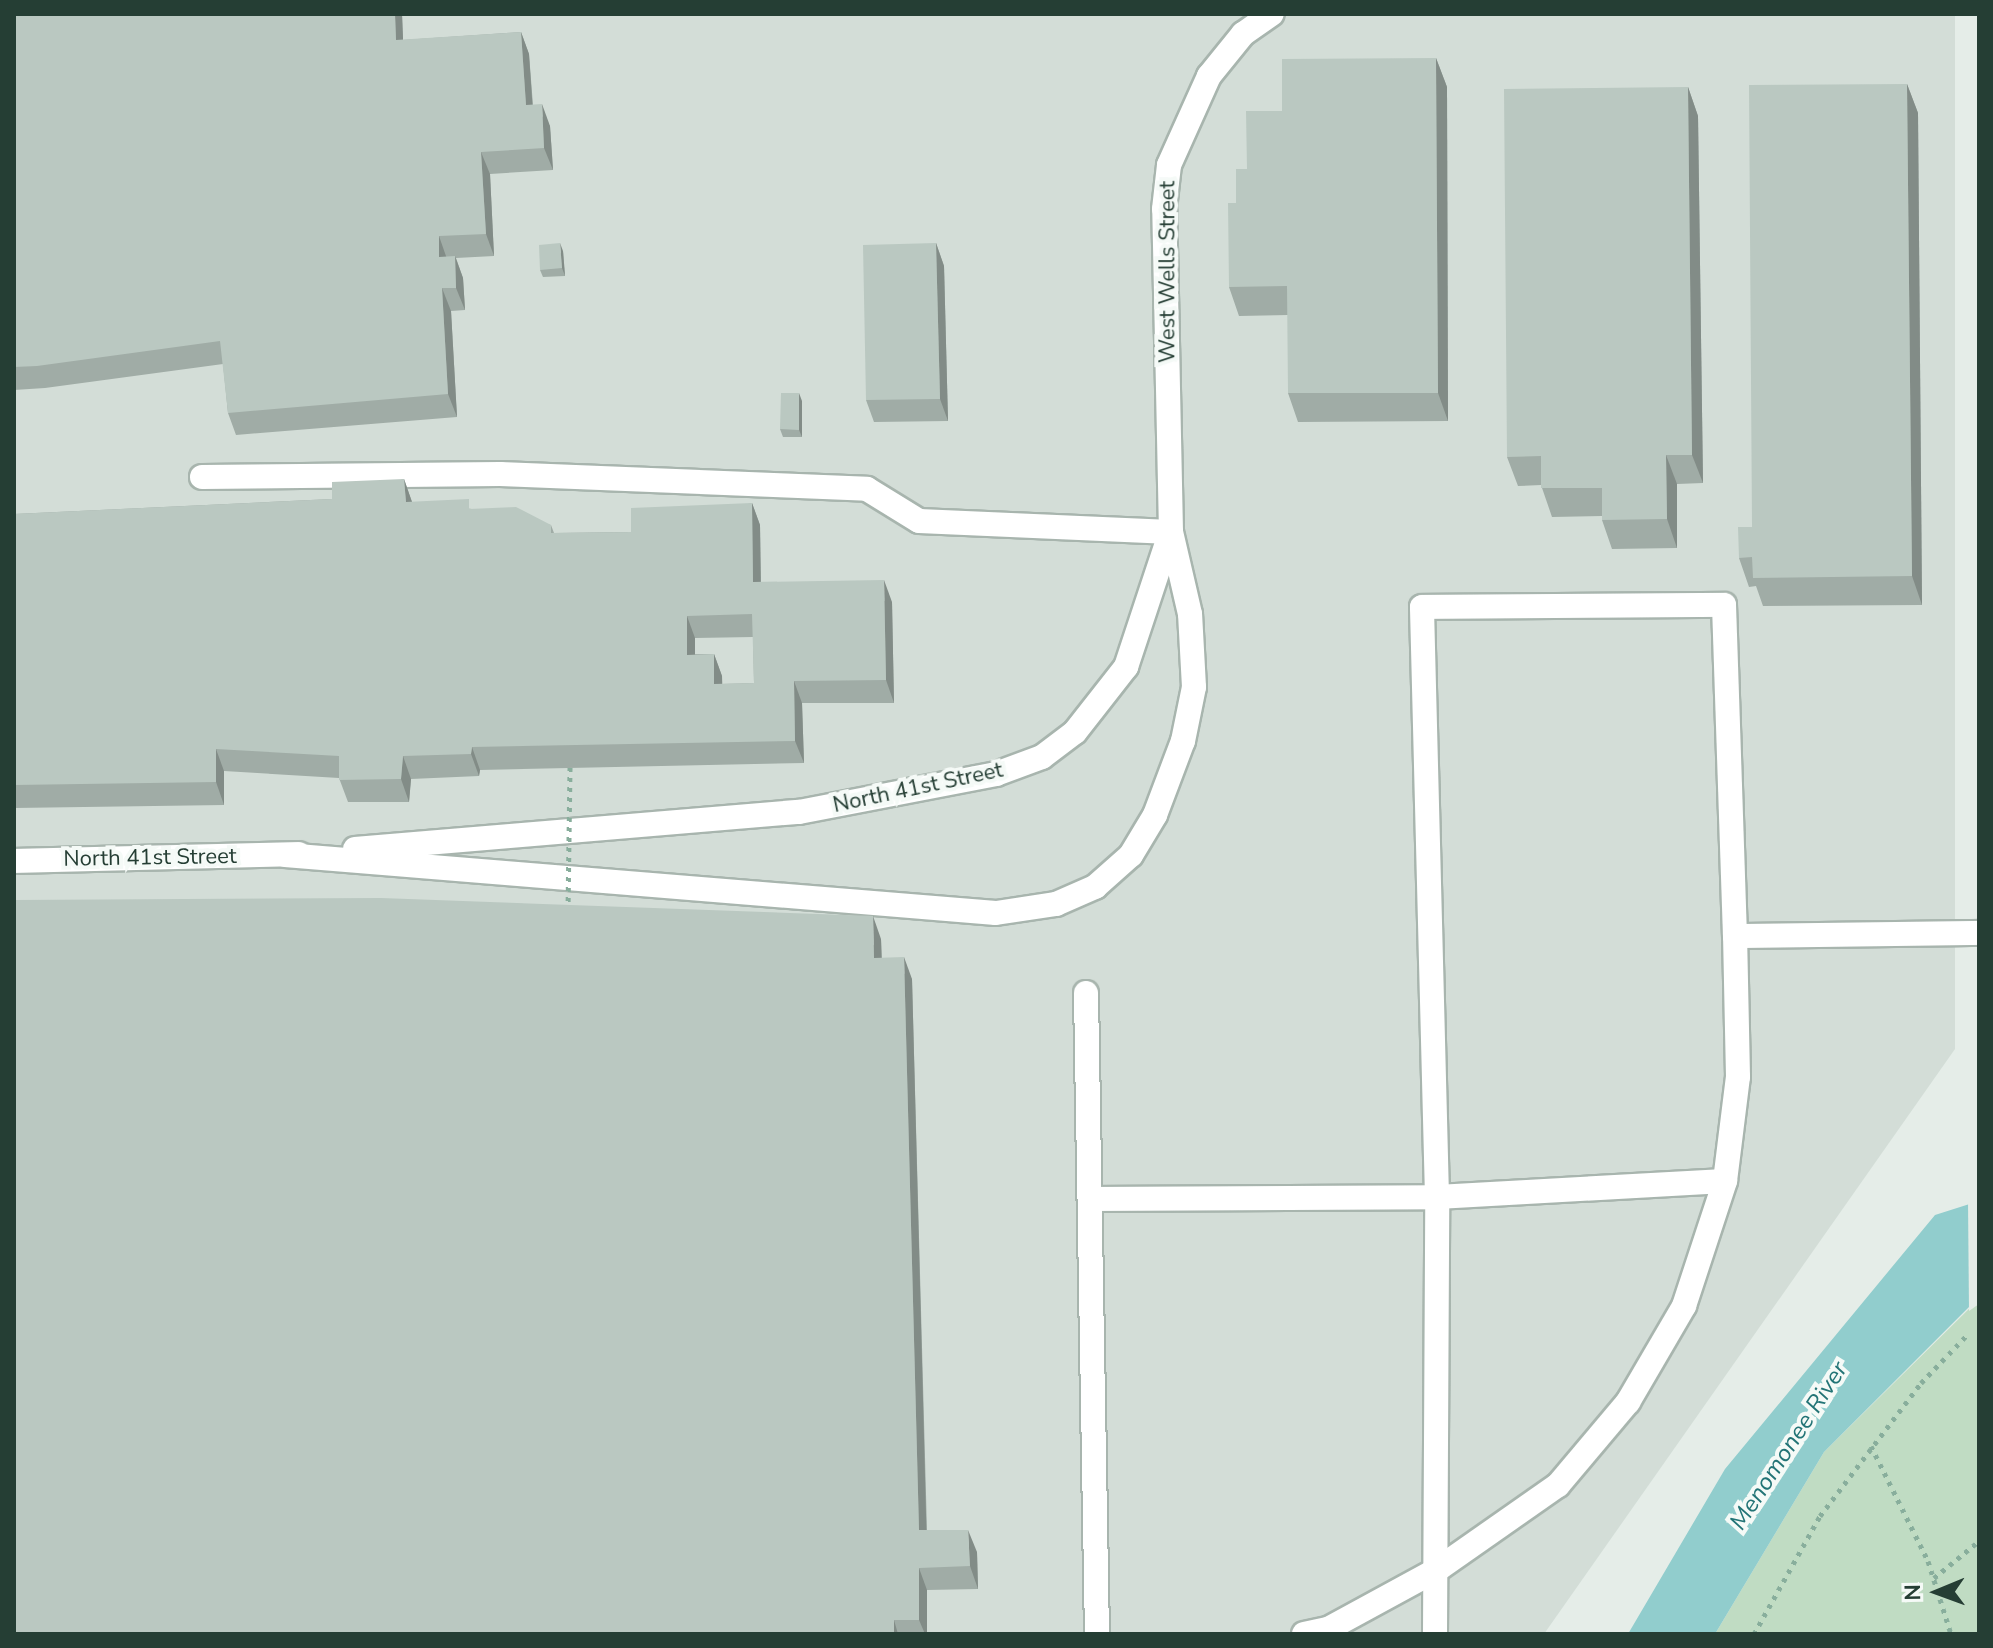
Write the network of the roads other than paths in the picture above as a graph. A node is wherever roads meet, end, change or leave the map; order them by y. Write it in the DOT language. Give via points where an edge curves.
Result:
graph roads {
  1 [pos="1272,14"];
  2 [pos="202,477"];
  3 [pos="1171,532"];
  4 [pos="285,855"];
  5 [pos="14,861"];
  6 [pos="1979,933"];
  7 [pos="1735,936"];
  8 [pos="1086,993"];
  9 [pos="1725,1181"];
  10 [pos="1437,1197"];
  11 [pos="1090,1199"];
  12 [pos="1438,1569"];
  13 [pos="1097,1634"];
  14 [pos="1304,1634"];
  15 [pos="1435,1634"];
  1 -- 3 [label="street, West Wells Street" via="1243,34 1209,76 1169,165"];
  2 -- 3 [label="street" via="500,474 867,489 919,521"];
  3 -- 4 [label="street, North 41st Street" via="1144,627 1099,705 1042,757 996,774 799,812"];
  3 -- 4 [label="street, North 41st Street" via="1190,614 1194,687 1183,741 1131,855 1095,887 1056,904 996,913 897,907"];
  4 -- 5 [label="street, North 41st Street"];
  6 -- 7 [label="street"];
  7 -- 9 [label="street" via="1738,1077"];
  7 -- 10 [label="street" via="1724,605 1422,607"];
  8 -- 11 [label="street"];
  9 -- 10 [label="street"];
  9 -- 12 [label="street" via="1684,1306 1628,1402 1558,1485"];
  10 -- 11 [label="street"];
  10 -- 12 [label="street"];
  11 -- 13 [label="street"];
  12 -- 14 [label="street" via="1328,1629"];
  12 -- 15 [label="street"];
}
